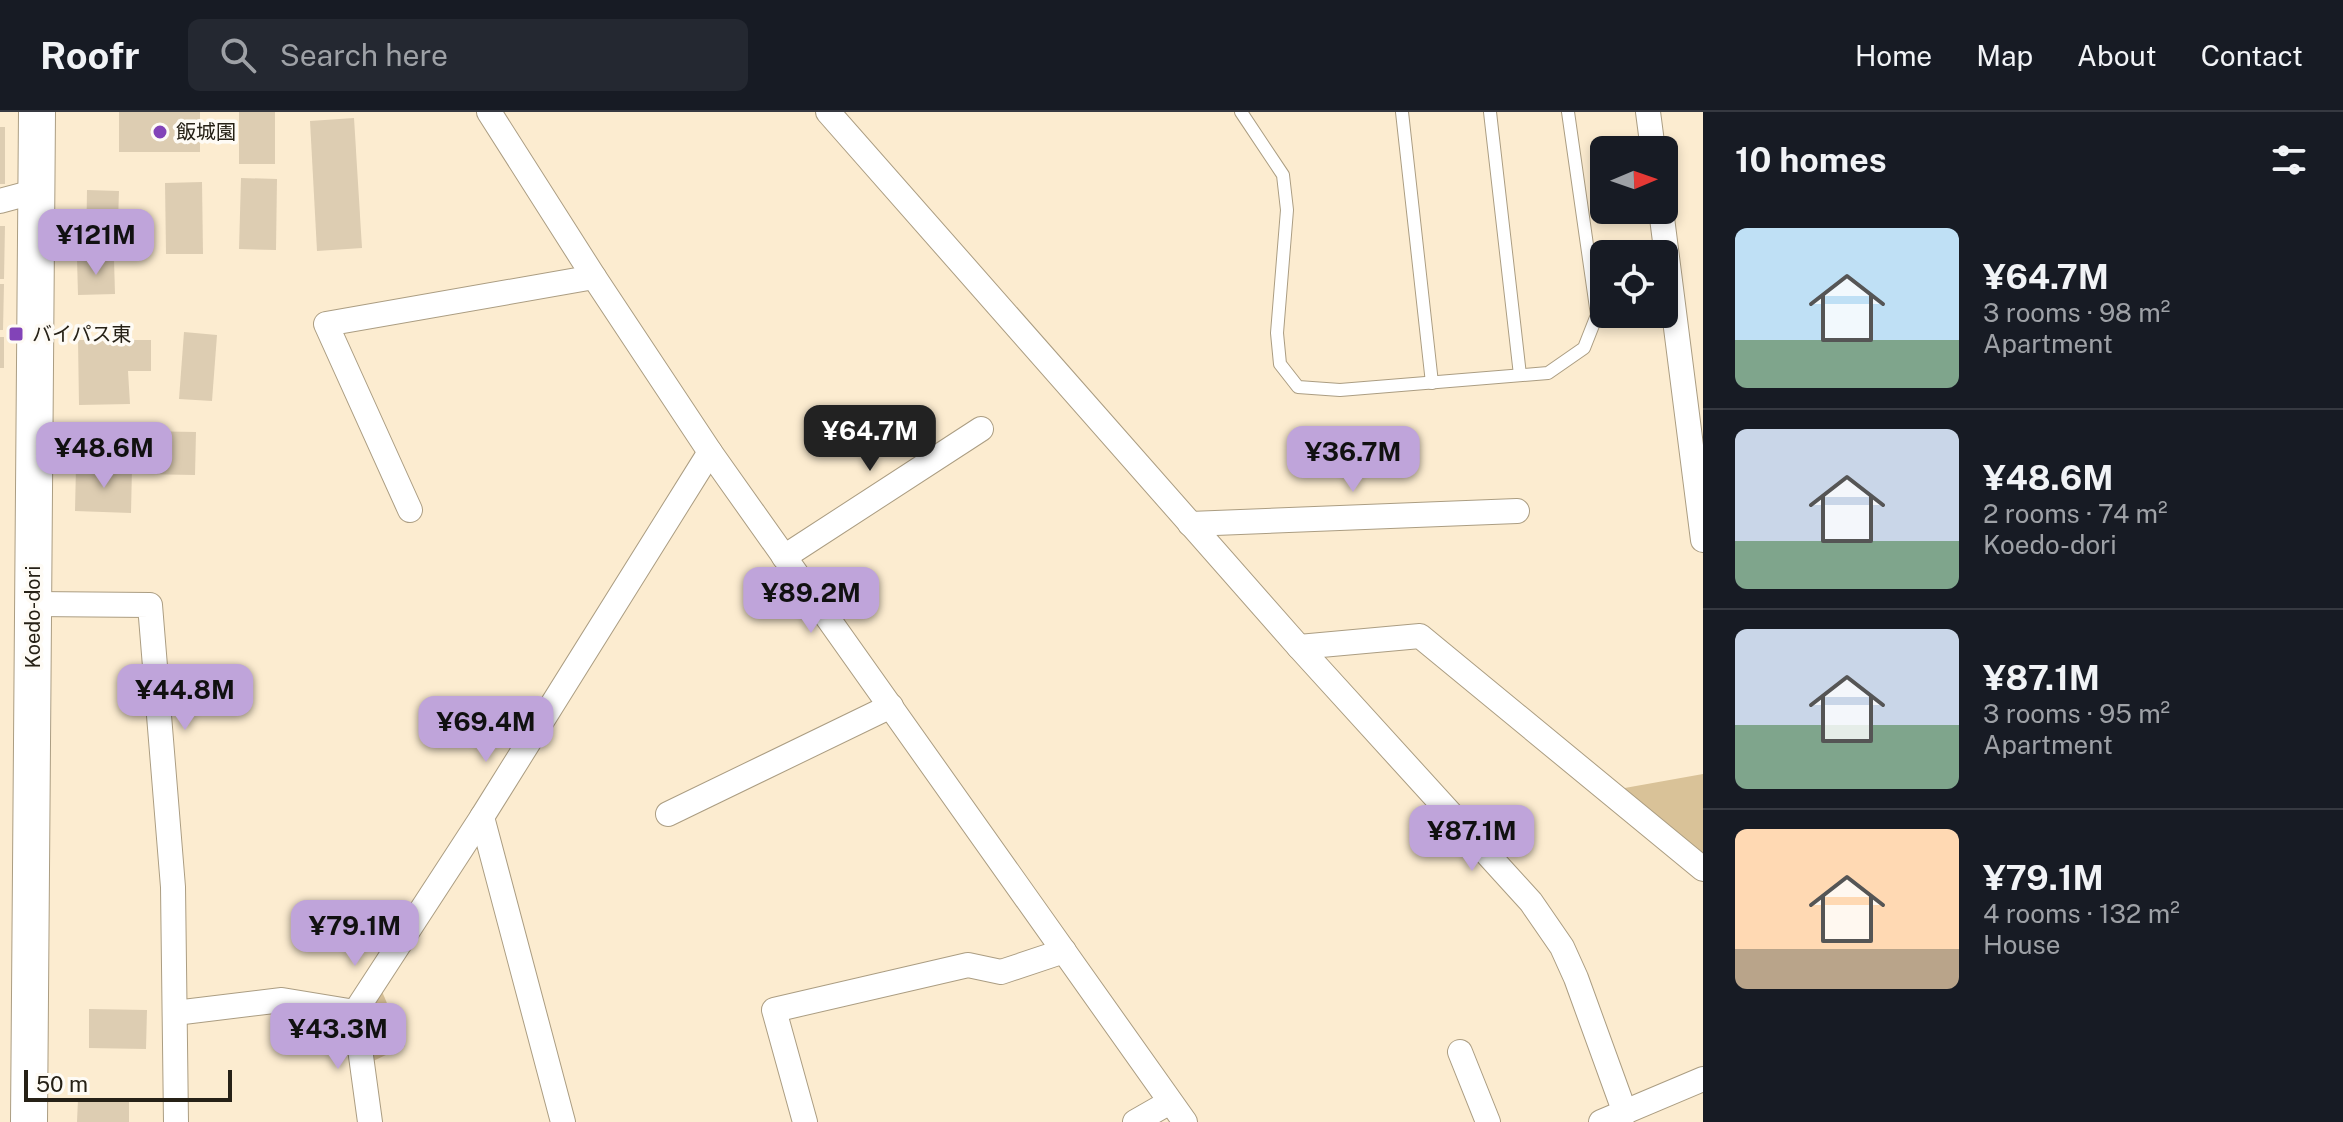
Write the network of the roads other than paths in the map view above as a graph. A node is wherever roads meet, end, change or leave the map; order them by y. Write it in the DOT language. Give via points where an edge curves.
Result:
graph roads {
  1 [pos="37,112"];
  2 [pos="489,112"];
  3 [pos="828,112"];
  4 [pos="1241,112"];
  5 [pos="1402,112"];
  6 [pos="1490,112"];
  7 [pos="1568,112"];
  8 [pos="1648,112"];
  9 [pos="1651,136"];
  10 [pos="37,191"];
  11 [pos="0,201"];
  12 [pos="1591,240"];
  13 [pos="594,277"];
  14 [pos="1592,328"];
  15 [pos="1674,328"];
  16 [pos="1520,375"];
  17 [pos="1432,383"];
  18 [pos="981,429"];
  19 [pos="710,452"];
  20 [pos="410,510"];
  21 [pos="1517,511"];
  22 [pos="1190,524"];
  23 [pos="1703,540"];
  24 [pos="784,557"];
  25 [pos="34,604"];
  26 [pos="1299,647"];
  27 [pos="891,706"];
  28 [pos="668,814"];
  29 [pos="482,817"];
  30 [pos="1703,869"];
  31 [pos="1064,951"];
  32 [pos="355,1012"];
  33 [pos="175,1013"];
  34 [pos="1460,1052"];
  35 [pos="1703,1079"];
  36 [pos="1170,1102"];
  37 [pos="1625,1113"];
  38 [pos="29,1122"];
  39 [pos="176,1122"];
  40 [pos="370,1122"];
  41 [pos="563,1122"];
  42 [pos="805,1122"];
  43 [pos="1135,1122"];
  44 [pos="1185,1122"];
  45 [pos="1488,1122"];
  46 [pos="1601,1122"];
  1 -- 10 [label="street, Koedo-dori"];
  2 -- 13 [label="street"];
  3 -- 22 [label="street"];
  4 -- 17 [label="lane" via="1283,175 1287,210 1277,333 1280,364 1298,387 1340,390"];
  5 -- 17 [label="lane"];
  6 -- 16 [label="lane"];
  7 -- 12 [label="lane"];
  8 -- 9 [label="street"];
  10 -- 11 [label="street"];
  10 -- 25 [label="street, Koedo-dori"];
  13 -- 19 [label="street"];
  13 -- 20 [label="street" via="326,324"];
  14 -- 16 [label="lane" via="1584,348 1548,373"];
  15 -- 23 [label="street"];
  16 -- 17 [label="lane"];
  18 -- 24 [label="street"];
  19 -- 24 [label="street"];
  19 -- 29 [label="street"];
  21 -- 22 [label="street"];
  22 -- 26 [label="street"];
  24 -- 27 [label="street"];
  25 -- 33 [label="street" via="150,605 173,887"];
  25 -- 38 [label="street, Koedo-dori"];
  26 -- 30 [label="street" via="1420,636"];
  26 -- 37 [label="street" via="1531,902 1576,978"];
  27 -- 28 [label="street"];
  27 -- 31 [label="street"];
  29 -- 32 [label="street"];
  29 -- 41 [label="street"];
  31 -- 36 [label="street"];
  31 -- 42 [label="street" via="1001,972 968,965 774,1010"];
  32 -- 33 [label="street" via="282,1000"];
  32 -- 40 [label="street"];
  33 -- 39 [label="street"];
  34 -- 45 [label="street"];
  35 -- 37 [label="street"];
  36 -- 43 [label="street"];
  36 -- 44 [label="street"];
  37 -- 46 [label="street"];
}
